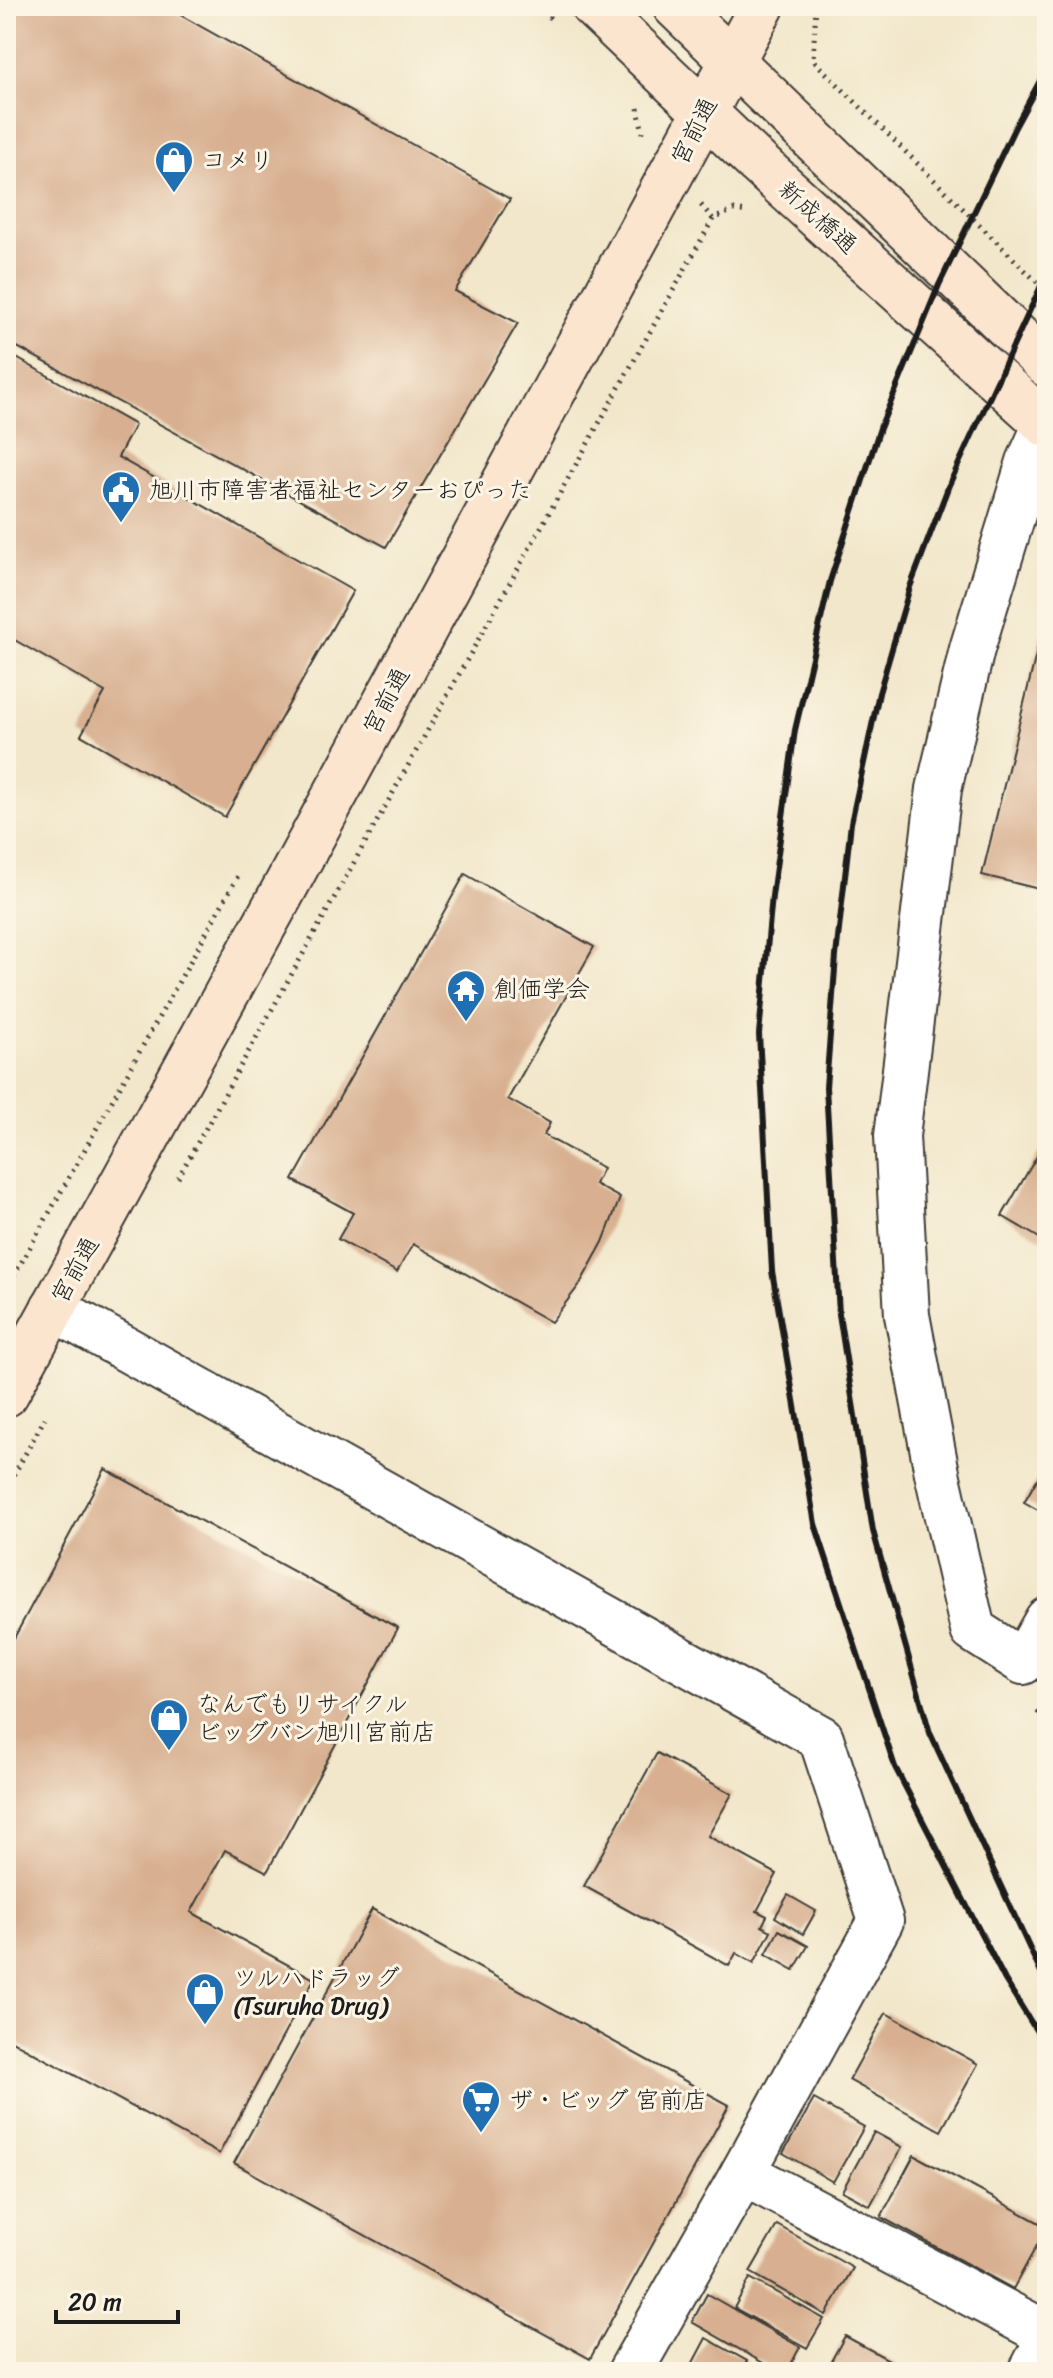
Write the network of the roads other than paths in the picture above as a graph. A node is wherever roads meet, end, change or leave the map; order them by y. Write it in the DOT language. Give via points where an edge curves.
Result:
graph roads {
  1 [pos="675,6"];
  2 [pos="762,6"];
  3 [pos="576,16"];
  4 [pos="731,60"];
  5 [pos="704,110"];
  6 [pos="1047,365"];
  7 [pos="1047,424"];
  8 [pos="53,1308"];
  9 [pos="6,1394"];
  10 [pos="1047,1620"];
  11 [pos="743,2173"];
  12 [pos="1047,2334"];
  13 [pos="1047,2341"];
  14 [pos="630,2372"];
  15 [pos="1031,2372"];
  1 -- 4 [label="street"];
  2 -- 4 [label="street, 宮前通"];
  3 -- 5 [label="street, 新成橋通"];
  4 -- 5 [label="street, 宮前通"];
  4 -- 6 [label="street"];
  5 -- 7 [label="street, 新成橋通"];
  5 -- 8 [label="street, 宮前通"];
  7 -- 10 [label="street" via="1029,462 972,649 939,789 897,1136 907,1315 973,1630 1023,1662"];
  8 -- 9 [label="street, 宮前通"];
  8 -- 11 [label="street" via="821,1738 881,1921"];
  11 -- 12 [label="street"];
  11 -- 14 [label="street"];
  13 -- 15 [label="street"];
}
